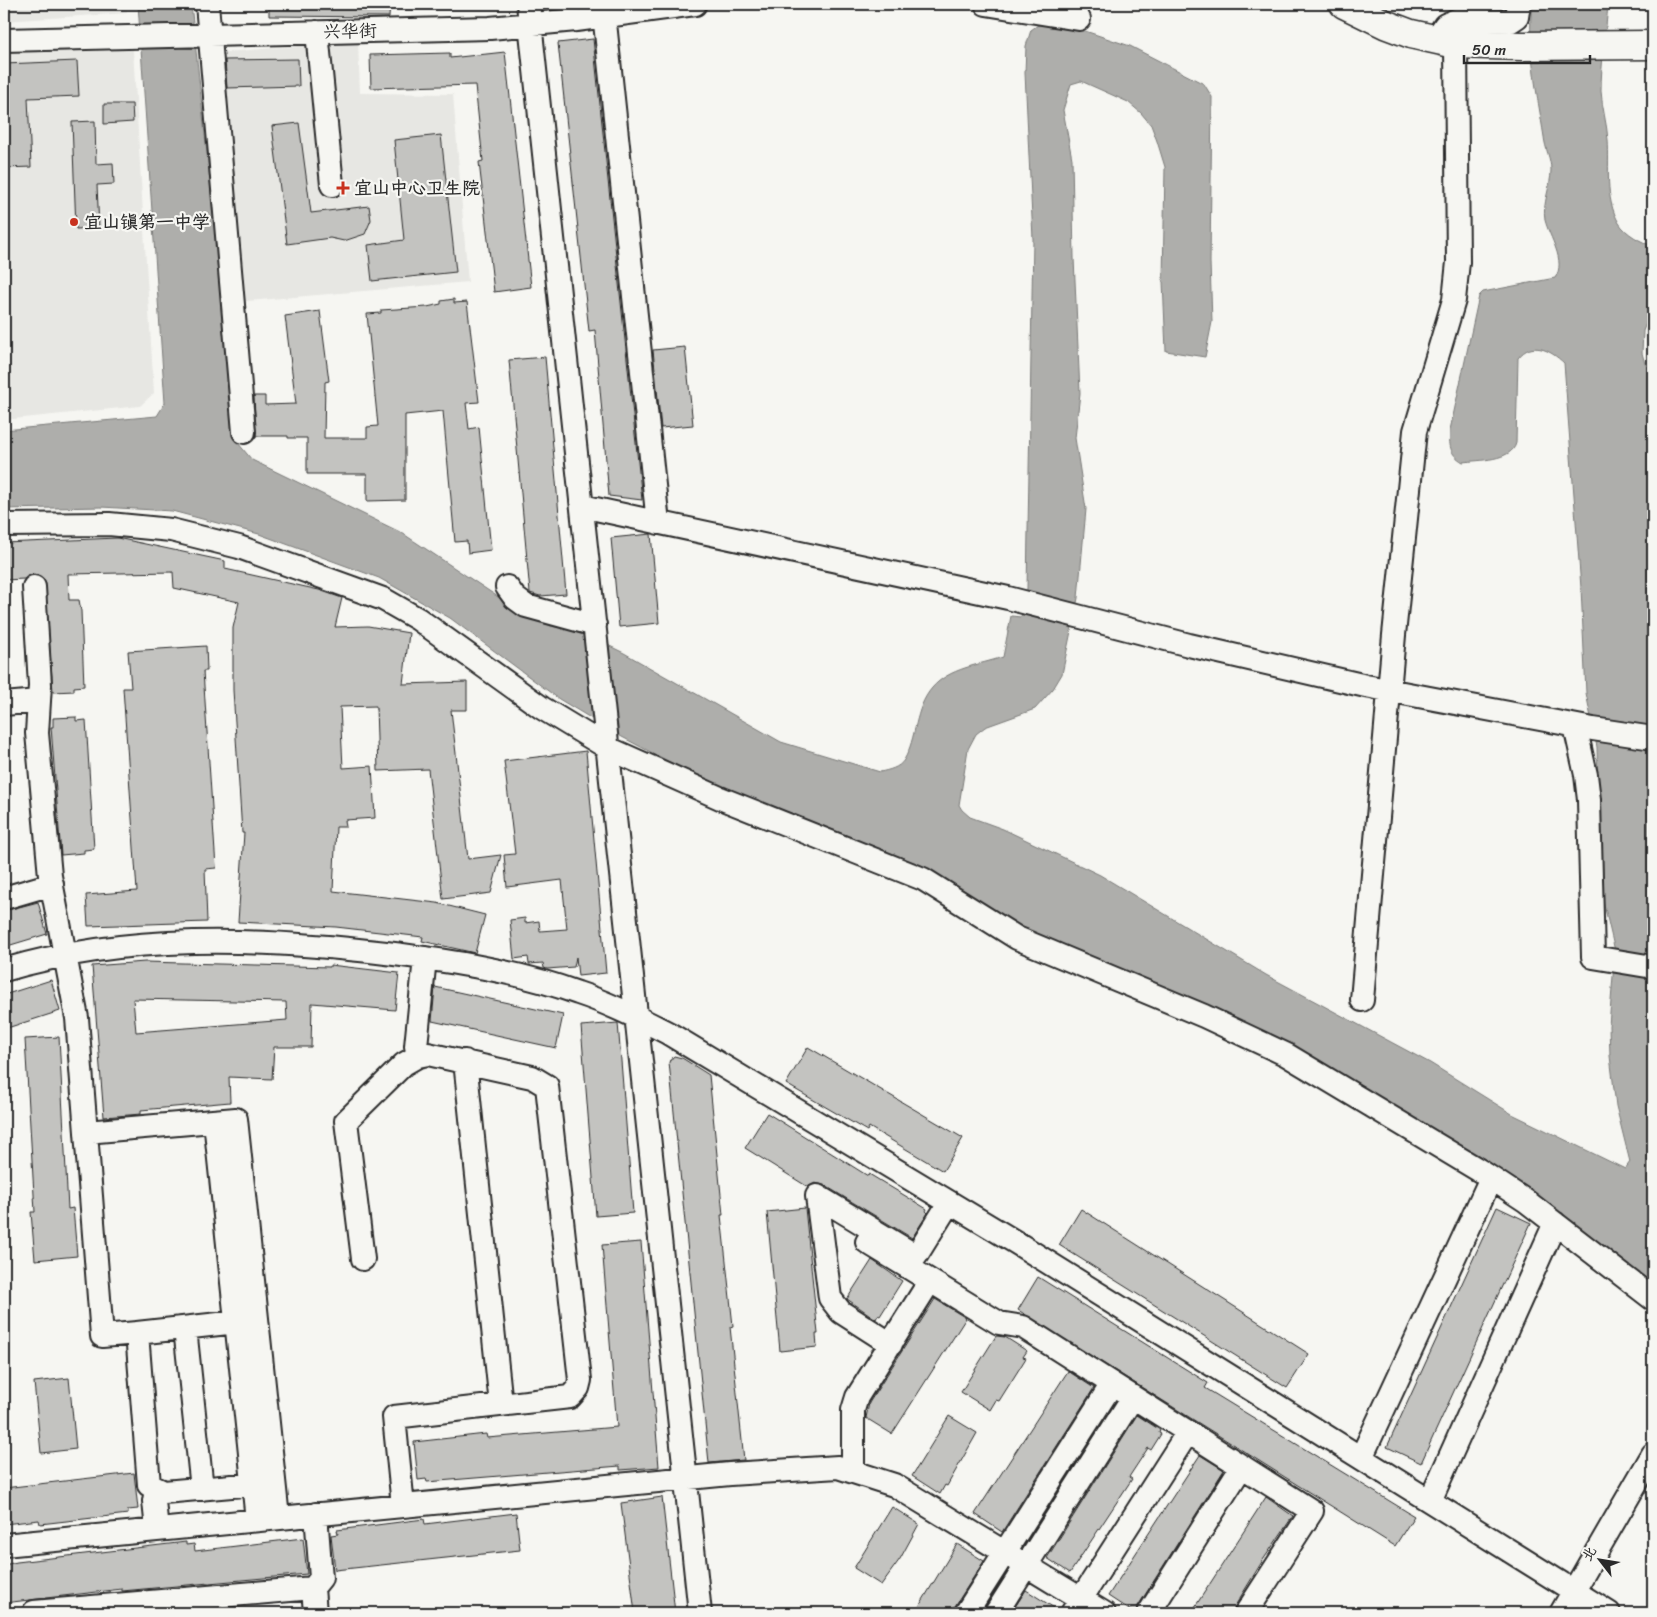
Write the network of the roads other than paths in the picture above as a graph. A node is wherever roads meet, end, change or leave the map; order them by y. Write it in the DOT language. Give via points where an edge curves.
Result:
graph roads {
  1 [pos="207,4"];
  2 [pos="695,4"];
  3 [pos="986,4"];
  4 [pos="1344,4"];
  5 [pos="1519,4"];
  6 [pos="603,10"];
  7 [pos="529,14"];
  8 [pos="1079,19"];
  9 [pos="317,32"];
  10 [pos="206,35"];
  11 [pos="4,40"];
  12 [pos="1446,42"];
  13 [pos="1653,45"];
  14 [pos="332,185"];
  15 [pos="244,432"];
  16 [pos="582,506"];
  17 [pos="658,523"];
  18 [pos="4,525"];
  19 [pos="507,586"];
  20 [pos="34,587"];
  21 [pos="595,631"];
  22 [pos="1389,690"];
  23 [pos="38,701"];
  24 [pos="4,704"];
  25 [pos="1584,727"];
  26 [pos="606,738"];
  27 [pos="1653,738"];
  28 [pos="52,884"];
  29 [pos="4,898"];
  30 [pos="66,954"];
  31 [pos="425,958"];
  32 [pos="1653,966"];
  33 [pos="4,970"];
  34 [pos="1362,1000"];
  35 [pos="636,1017"];
  36 [pos="418,1056"];
  37 [pos="465,1061"];
  38 [pos="215,1121"];
  39 [pos="86,1132"];
  40 [pos="1491,1178"];
  41 [pos="949,1202"];
  42 [pos="1556,1223"];
  43 [pos="867,1242"];
  44 [pos="364,1259"];
  45 [pos="930,1281"];
  46 [pos="1653,1299"];
  47 [pos="237,1322"];
  48 [pos="185,1328"];
  49 [pos="137,1333"];
  50 [pos="891,1344"];
  51 [pos="1112,1384"];
  52 [pos="1133,1397"];
  53 [pos="501,1405"];
  54 [pos="1188,1432"];
  55 [pos="1653,1454"];
  56 [pos="1361,1458"];
  57 [pos="1242,1466"];
  58 [pos="846,1469"];
  59 [pos="686,1478"];
  60 [pos="254,1484"];
  61 [pos="202,1489"];
  62 [pos="156,1490"];
  63 [pos="1430,1501"];
  64 [pos="403,1506"];
  65 [pos="316,1514"];
  66 [pos="268,1519"];
  67 [pos="157,1530"];
  68 [pos="4,1545"];
  69 [pos="1004,1552"];
  70 [pos="1026,1566"];
  71 [pos="313,1588"];
  72 [pos="1574,1591"];
  73 [pos="250,1603"];
  74 [pos="185,1606"];
  75 [pos="1077,1606"];
  76 [pos="34,1612"];
  77 [pos="315,1613"];
  78 [pos="700,1613"];
  79 [pos="966,1613"];
  80 [pos="996,1613"];
  81 [pos="1104,1613"];
  82 [pos="1149,1613"];
  83 [pos="1246,1613"];
  84 [pos="1561,1613"];
  85 [pos="1609,1613"];
  1 -- 10 [label="street"];
  2 -- 6 [label="street, 兴华街"];
  3 -- 8 [label="street"];
  4 -- 12 [label="main road" via="1387,26"];
  5 -- 12 [label="street" via="1517,17 1510,21 1456,20 1445,25"];
  6 -- 7 [label="street, 兴华街"];
  6 -- 17 [label="street"];
  7 -- 9 [label="street, 兴华街"];
  7 -- 16 [label="street"];
  9 -- 10 [label="street, 兴华街"];
  9 -- 14 [label="street"];
  10 -- 11 [label="street, 兴华街"];
  10 -- 15 [label="street"];
  12 -- 13 [label="main road" via="1521,46"];
  12 -- 22 [label="street" via="1458,262 1454,300 1415,431"];
  16 -- 17 [label="street"];
  16 -- 21 [label="street"];
  17 -- 22 [label="street" via="1008,598 1208,649"];
  18 -- 26 [label="street" via="108,524 171,530 238,547 363,590 418,619 542,708"];
  19 -- 21 [label="street" via="526,606"];
  20 -- 23 [label="street" via="40,685"];
  21 -- 26 [label="street"];
  22 -- 25 [label="street"];
  22 -- 34 [label="street"];
  23 -- 24 [label="street"];
  23 -- 28 [label="street"];
  25 -- 27 [label="street"];
  25 -- 32 [label="street" via="1593,957"];
  26 -- 35 [label="street"];
  26 -- 40 [label="street" via="720,798 923,879 1017,938 1142,989 1287,1055"];
  28 -- 29 [label="street"];
  28 -- 30 [label="street"];
  30 -- 31 [label="street" via="115,946 186,942 313,946"];
  30 -- 33 [label="street"];
  30 -- 39 [label="street" via="77,1018"];
  31 -- 35 [label="street" via="548,983"];
  31 -- 36 [label="street" via="416,1046"];
  35 -- 41 [label="street" via="668,1033"];
  35 -- 59 [label="street"];
  36 -- 37 [label="street" via="438,1055"];
  36 -- 44 [label="street" via="404,1064 346,1121"];
  37 -- 53 [label="street"];
  37 -- 53 [label="street" via="532,1077 547,1086 580,1380 570,1397"];
  38 -- 39 [label="street"];
  38 -- 47 [label="street"];
  38 -- 66 [label="street" via="236,1119"];
  39 -- 49 [label="street" via="102,1336"];
  40 -- 42 [label="street"];
  40 -- 56 [label="street"];
  41 -- 50 [label="street" via="916,1256 817,1196 830,1298 842,1312"];
  41 -- 56 [label="street"];
  42 -- 46 [label="street"];
  42 -- 63 [label="street"];
  43 -- 45 [label="street"];
  45 -- 50 [label="street"];
  45 -- 51 [label="street" via="999,1323 1023,1327"];
  47 -- 48 [label="street"];
  47 -- 60 [label="street"];
  48 -- 49 [label="street"];
  48 -- 61 [label="street"];
  49 -- 62 [label="street" via="150,1485"];
  50 -- 58 [label="street" via="857,1397"];
  51 -- 52 [label="street"];
  51 -- 69 [label="street"];
  52 -- 54 [label="street"];
  52 -- 70 [label="street"];
  53 -- 64 [label="street" via="394,1417"];
  54 -- 57 [label="street"];
  54 -- 75 [label="street"];
  55 -- 72 [label="street"];
  56 -- 63 [label="street"];
  57 -- 82 [label="street"];
  57 -- 83 [label="street" via="1312,1510"];
  58 -- 59 [label="street"];
  58 -- 69 [label="street" via="894,1485"];
  59 -- 64 [label="street"];
  59 -- 78 [label="street"];
  60 -- 61 [label="street"];
  60 -- 66 [label="street"];
  61 -- 62 [label="street"];
  62 -- 67 [label="street"];
  63 -- 72 [label="street"];
  64 -- 65 [label="street"];
  65 -- 66 [label="street"];
  65 -- 71 [label="street" via="321,1578"];
  66 -- 67 [label="street"];
  67 -- 68 [label="street"];
  69 -- 70 [label="street"];
  69 -- 79 [label="street"];
  70 -- 75 [label="street"];
  70 -- 80 [label="street"];
  71 -- 73 [label="street"];
  71 -- 77 [label="street"];
  72 -- 84 [label="street"];
  72 -- 85 [label="street"];
  73 -- 74 [label="street"];
  74 -- 76 [label="street"];
  75 -- 81 [label="street"];
}
